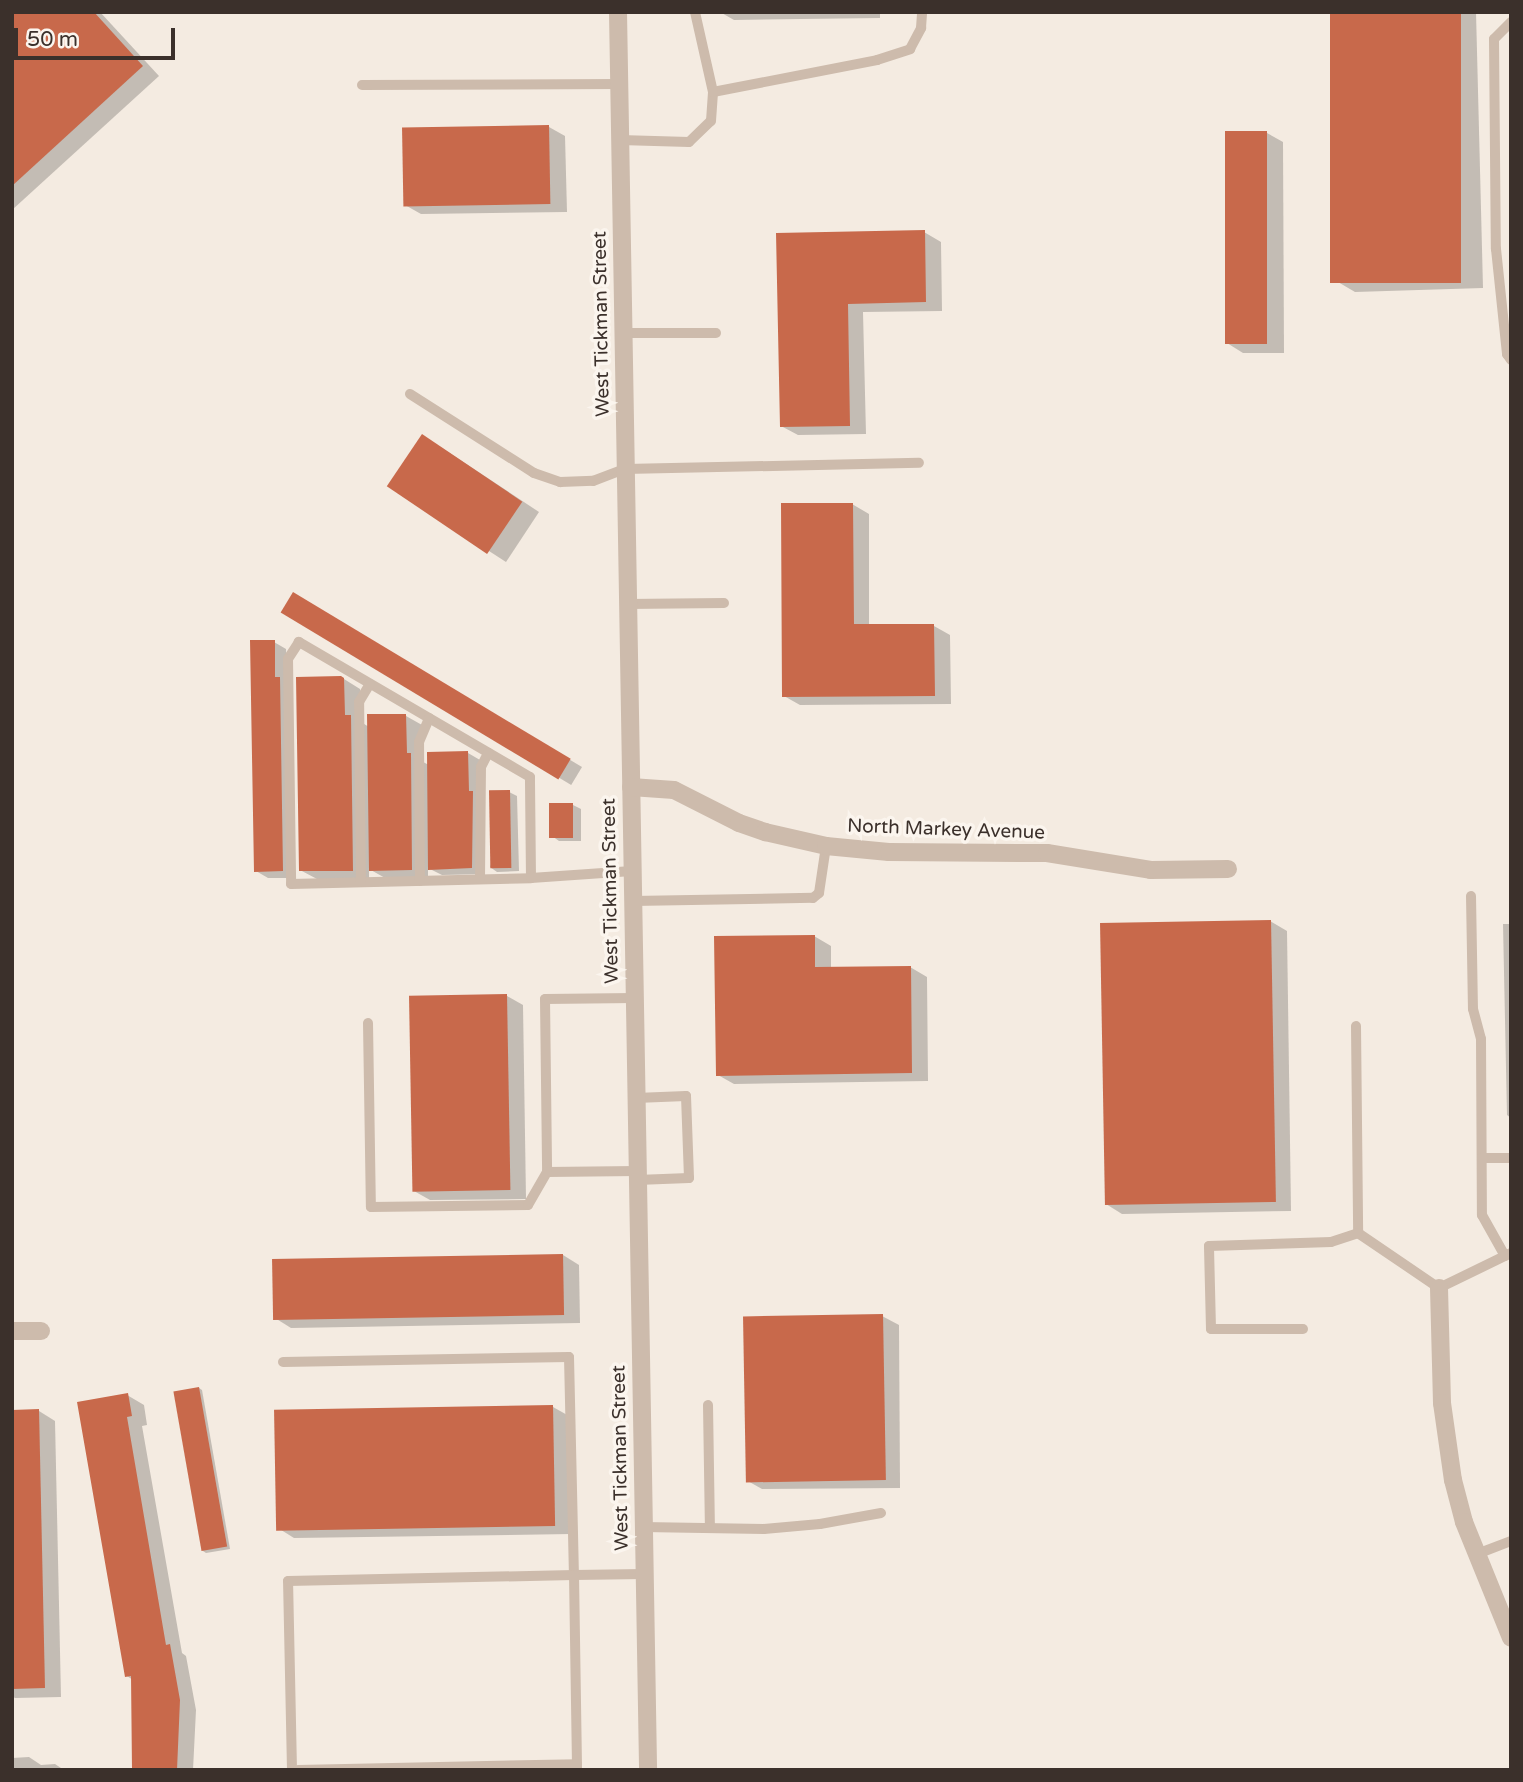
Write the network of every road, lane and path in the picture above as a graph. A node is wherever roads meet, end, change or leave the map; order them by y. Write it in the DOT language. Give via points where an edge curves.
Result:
graph roads {
  1 [pos="618,12"];
  2 [pos="695,12"];
  3 [pos="922,12"];
  4 [pos="1511,22"];
  5 [pos="619,84"];
  6 [pos="362,85"];
  7 [pos="713,92"];
  8 [pos="620,140"];
  9 [pos="623,333"];
  10 [pos="716,333"];
  11 [pos="1511,360"];
  12 [pos="410,394"];
  13 [pos="919,463"];
  14 [pos="625,469"];
  15 [pos="724,603"];
  16 [pos="627,604"];
  17 [pos="370,684"];
  18 [pos="429,718"];
  19 [pos="488,753"];
  20 [pos="631,787"];
  21 [pos="826,846"];
  22 [pos="1228,869"];
  23 [pos="632,871"];
  24 [pos="531,878"];
  25 [pos="480,879"];
  26 [pos="420,881"];
  27 [pos="361,882"];
  28 [pos="1471,896"];
  29 [pos="633,901"];
  30 [pos="634,998"];
  31 [pos="368,1023"];
  32 [pos="1356,1026"];
  33 [pos="636,1098"];
  34 [pos="1482,1158"];
  35 [pos="1511,1158"];
  36 [pos="547,1172"];
  37 [pos="637,1175"];
  38 [pos="1358,1233"];
  39 [pos="1508,1255"];
  40 [pos="1439,1288"];
  41 [pos="1303,1329"];
  42 [pos="12,1331"];
  43 [pos="41,1331"];
  44 [pos="283,1362"];
  45 [pos="708,1405"];
  46 [pos="881,1513"];
  47 [pos="643,1527"];
  48 [pos="710,1528"];
  49 [pos="1511,1541"];
  50 [pos="1476,1554"];
  51 [pos="644,1574"];
  52 [pos="574,1575"];
  53 [pos="1511,1638"];
  54 [pos="577,1767"];
  55 [pos="292,1770"];
  56 [pos="298,1770"];
  57 [pos="648,1770"];
  1 -- 5 [label="street, West Tickman Street"];
  2 -- 7 [label="lane"];
  3 -- 7 [label="lane" via="921,28 910,49 877,60"];
  4 -- 11 [label="lane" via="1494,39 1496,249"];
  5 -- 6 [label="lane"];
  5 -- 8 [label="street, West Tickman Street"];
  7 -- 8 [label="lane" via="711,121 689,142"];
  8 -- 9 [label="street, West Tickman Street"];
  9 -- 10 [label="lane"];
  9 -- 14 [label="street, West Tickman Street"];
  12 -- 14 [label="lane" via="547,478 593,481"];
  13 -- 14 [label="lane"];
  14 -- 16 [label="street, West Tickman Street"];
  15 -- 16 [label="lane"];
  16 -- 20 [label="street, West Tickman Street"];
  17 -- 18 [label="lane"];
  17 -- 27 [label="lane" via="359,702"];
  17 -- 27 [label="lane" via="299,642 288,659 291,884"];
  18 -- 19 [label="lane"];
  18 -- 26 [label="lane" via="419,742"];
  19 -- 24 [label="lane" via="530,777"];
  19 -- 25 [label="lane" via="481,766"];
  20 -- 21 [label="street, North Markey Avenue" via="674,790 740,823"];
  20 -- 23 [label="street, West Tickman Street"];
  21 -- 22 [label="street, North Markey Avenue" via="889,852 1047,853 1151,870"];
  21 -- 29 [label="lane" via="819,893 813,898"];
  23 -- 24 [label="lane"];
  23 -- 29 [label="street, West Tickman Street"];
  24 -- 25 [label="lane"];
  25 -- 26 [label="lane"];
  26 -- 27 [label="lane"];
  28 -- 34 [label="lane" via="1474,1009 1481,1039"];
  29 -- 30 [label="street, West Tickman Street"];
  30 -- 33 [label="street, West Tickman Street"];
  30 -- 36 [label="lane" via="545,999"];
  31 -- 36 [label="lane" via="371,1207 528,1205"];
  32 -- 38 [label="lane"];
  33 -- 37 [label="street, West Tickman Street"];
  33 -- 37 [label="lane" via="686,1096 688,1178"];
  34 -- 35 [label="lane"];
  34 -- 39 [label="lane" via="1482,1215"];
  36 -- 37 [label="lane"];
  37 -- 47 [label="street, West Tickman Street"];
  38 -- 40 [label="lane"];
  38 -- 41 [label="lane" via="1331,1242 1209,1245 1211,1329"];
  39 -- 40 [label="lane"];
  40 -- 50 [label="street" via="1446,1441"];
  42 -- 43 [label="street"];
  44 -- 52 [label="lane" via="569,1357"];
  45 -- 48 [label="lane"];
  46 -- 48 [label="lane" via="764,1529"];
  47 -- 48 [label="lane"];
  47 -- 51 [label="street, West Tickman Street"];
  49 -- 50 [label="lane"];
  50 -- 53 [label="street"];
  51 -- 52 [label="lane"];
  51 -- 57 [label="street, West Tickman Street"];
  52 -- 54 [label="lane"];
  52 -- 55 [label="lane" via="288,1581"];
  54 -- 56 [label="lane"];
}
